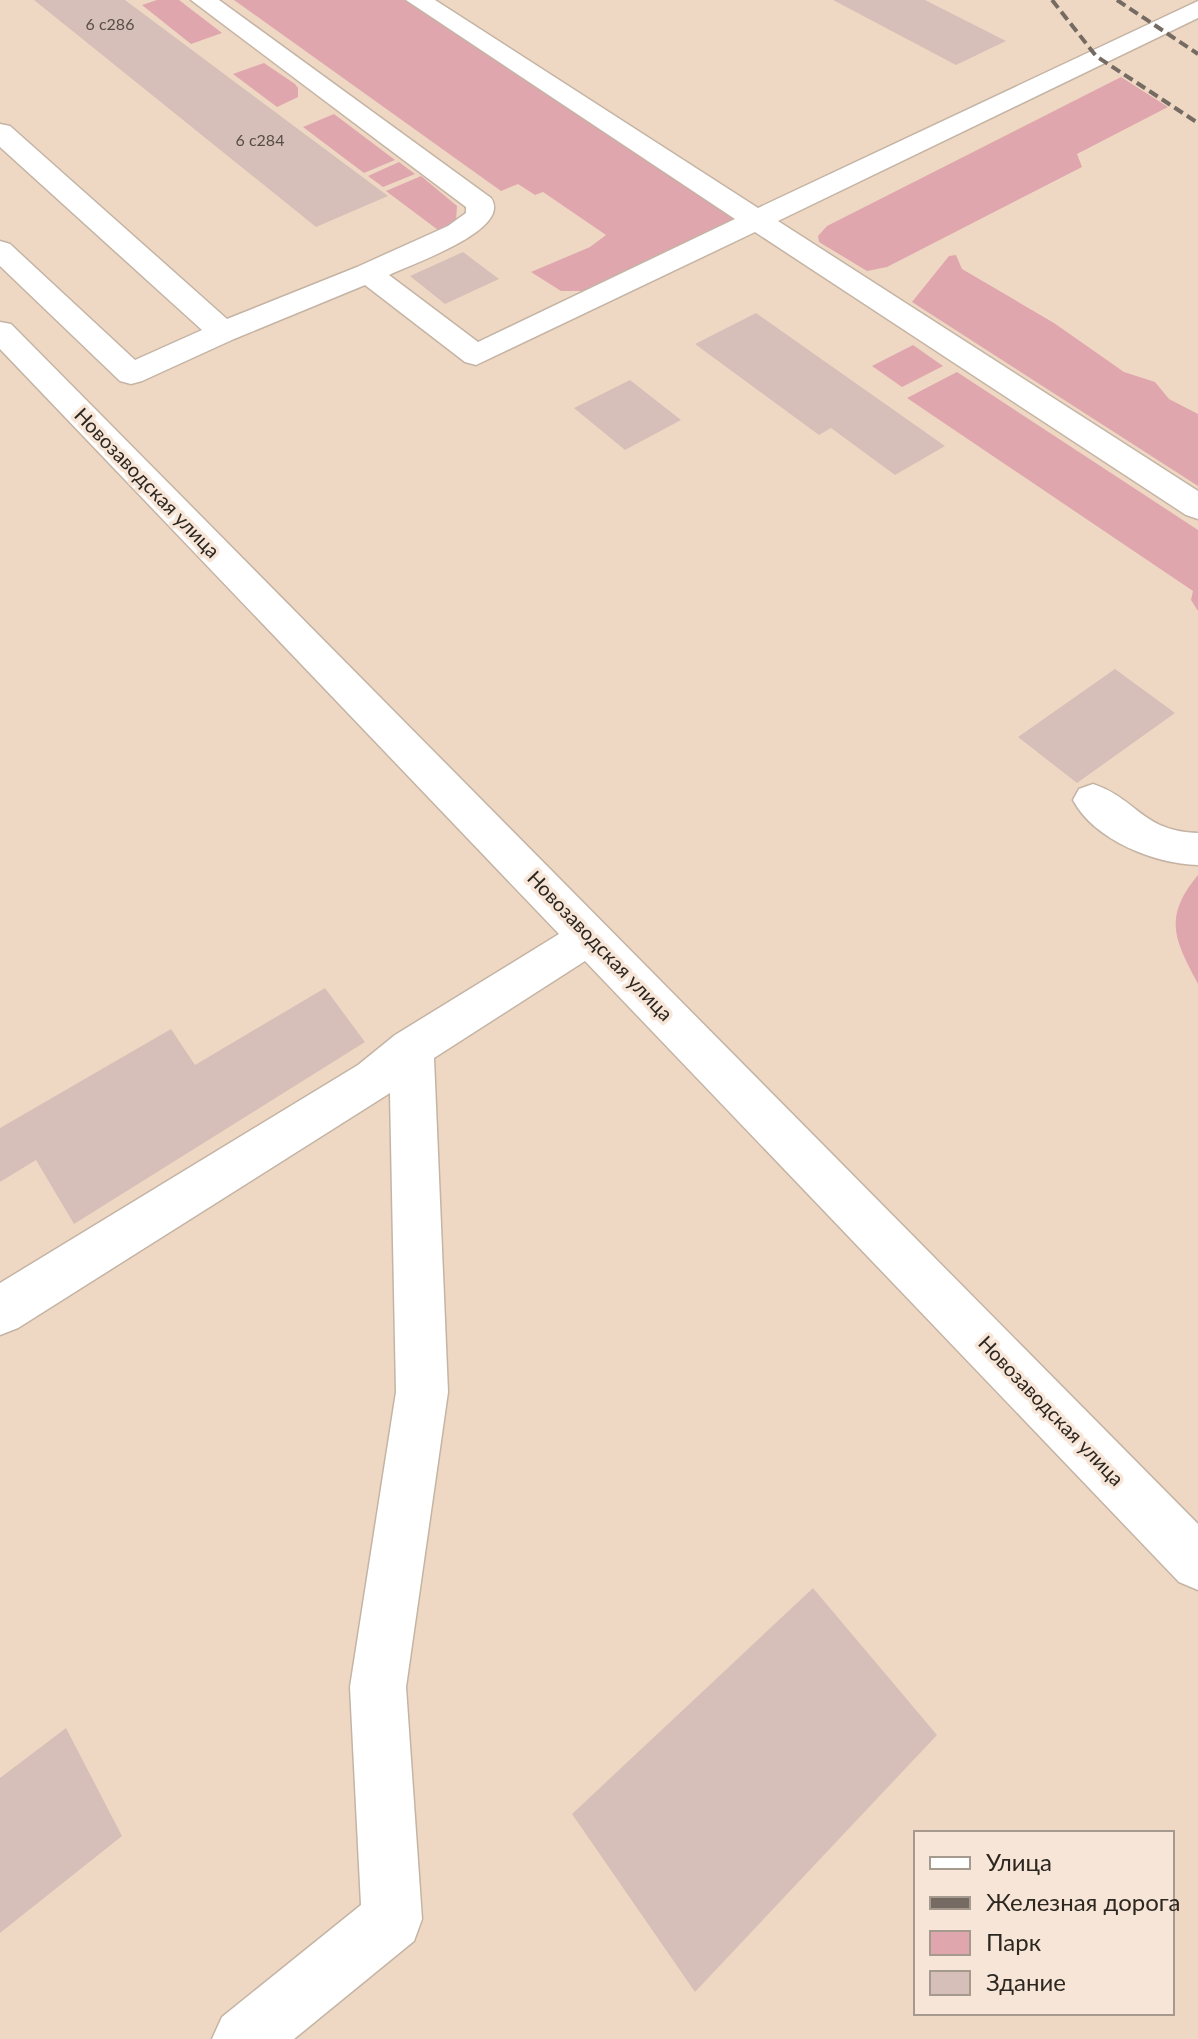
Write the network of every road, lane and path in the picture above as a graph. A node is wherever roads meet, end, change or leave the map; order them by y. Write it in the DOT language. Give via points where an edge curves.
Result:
graph roads {
  1 [pos="203,0"];
  2 [pos="418,0"];
  3 [pos="1198,8"];
  4 [pos="0,132"];
  5 [pos="760,220"];
  6 [pos="0,250"];
  7 [pos="368,273"];
  8 [pos="0,331"];
  9 [pos="223,332"];
  10 [pos="1198,507"];
  11 [pos="1093,800"];
  12 [pos="1198,849"];
  13 [pos="590,936"];
  14 [pos="411,1049"];
  15 [pos="0,1311"];
  16 [pos="1198,1563"];
  17 [pos="244,2039"];
  1 -- 7 [label="street" via="481,204 480,216 458,232"];
  2 -- 5 [label="street"];
  3 -- 5 [label="street"];
  4 -- 9 [label="street"];
  5 -- 7 [label="street" via="476,355"];
  5 -- 10 [label="street"];
  6 -- 9 [label="street" via="131,374"];
  7 -- 9 [label="street"];
  8 -- 13 [label="street, Новозаводская улица"];
  11 -- 12 [label="street" via="1143,839 1175,850"];
  13 -- 14 [label="street"];
  13 -- 16 [label="street, Новозаводская улица"];
  14 -- 15 [label="street" via="374,1079"];
  14 -- 17 [label="street" via="422,1392 378,1687 392,1919"];
}
